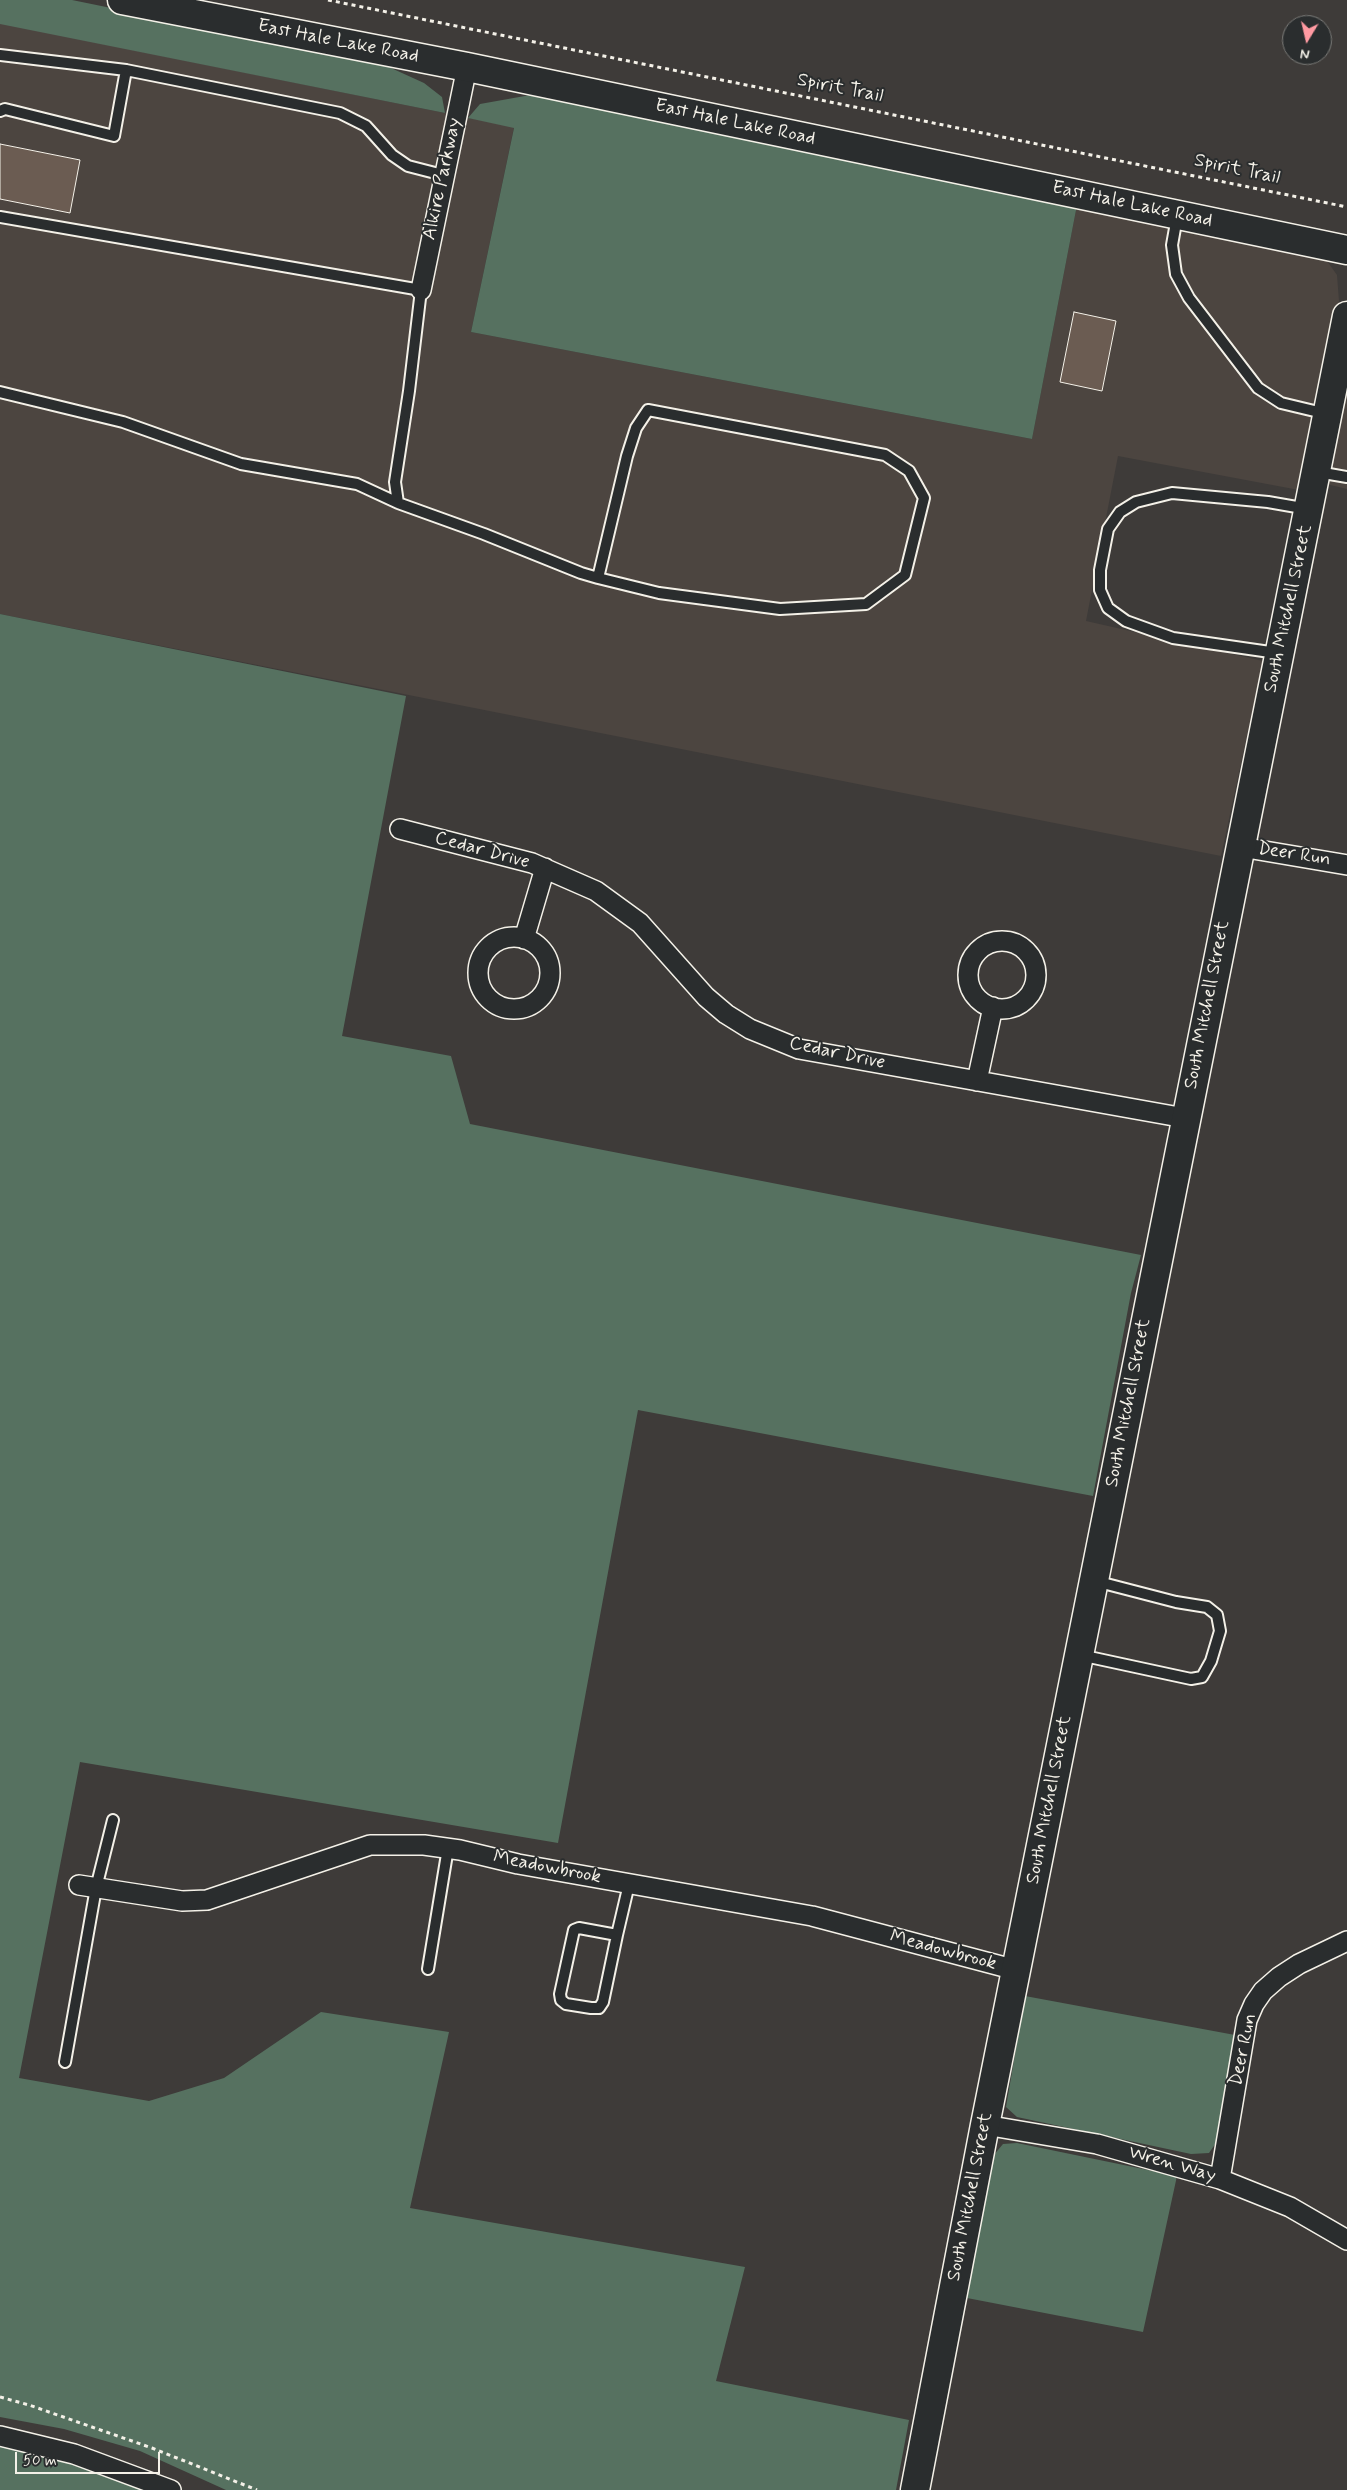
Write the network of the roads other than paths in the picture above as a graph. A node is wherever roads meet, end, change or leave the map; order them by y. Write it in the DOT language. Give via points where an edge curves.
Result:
graph roads {
  1 [pos="122,0"];
  2 [pos="0,55"];
  3 [pos="467,67"];
  4 [pos="126,70"];
  5 [pos="0,111"];
  6 [pos="443,175"];
  7 [pos="1178,214"];
  8 [pos="0,216"];
  9 [pos="1347,250"];
  10 [pos="421,290"];
  11 [pos="1347,316"];
  12 [pos="1340,389"];
  13 [pos="0,392"];
  14 [pos="1328,415"];
  15 [pos="1316,472"];
  16 [pos="1347,477"];
  17 [pos="398,503"];
  18 [pos="1309,509"];
  19 [pos="598,578"];
  20 [pos="1280,654"];
  21 [pos="400,830"];
  22 [pos="1241,847"];
  23 [pos="1347,865"];
  24 [pos="546,868"];
  25 [pos="524,939"];
  26 [pos="993,1008"];
  27 [pos="977,1081"];
  28 [pos="1185,1118"];
  29 [pos="1094,1581"];
  30 [pos="1079,1655"];
  31 [pos="113,1820"];
  32 [pos="448,1848"];
  33 [pos="629,1884"];
  34 [pos="88,1887"];
  35 [pos="618,1935"];
  36 [pos="1347,1941"];
  37 [pos="428,1969"];
  38 [pos="1016,1970"];
  39 [pos="65,2062"];
  40 [pos="985,2125"];
  41 [pos="1220,2179"];
  42 [pos="1347,2240"];
  43 [pos="0,2436"];
  44 [pos="172,2490"];
  45 [pos="915,2490"];
  1 -- 3 [label="street, East Hale Lake Road"];
  2 -- 4 [label="lane"];
  3 -- 6 [label="street, Alkire Parkway"];
  3 -- 7 [label="street, East Hale Lake Road"];
  4 -- 5 [label="lane" via="114,136 5,109"];
  4 -- 6 [label="lane" via="340,113 366,126 392,155 408,166"];
  6 -- 10 [label="street, Alkire Parkway"];
  7 -- 9 [label="street, East Hale Lake Road"];
  7 -- 14 [label="lane" via="1172,245 1176,274 1189,298 1258,388 1281,403"];
  8 -- 10 [label="lane"];
  10 -- 17 [label="lane" via="395,482"];
  11 -- 12 [label="street, South Mitchell Street"];
  12 -- 14 [label="street, South Mitchell Street"];
  13 -- 17 [label="lane" via="123,422 241,464 357,484"];
  14 -- 15 [label="street, South Mitchell Street"];
  15 -- 16 [label="lane"];
  15 -- 18 [label="street, South Mitchell Street"];
  17 -- 19 [label="lane"];
  18 -- 20 [label="street, South Mitchell Street"];
  18 -- 20 [label="lane" via="1172,494 1136,502 1120,512 1108,529 1100,570 1100,590 1108,608 1126,621 1173,638"];
  19 -- 19 [label="lane" via="659,593 780,609 866,604 905,575 924,498 909,471 885,455 648,410 636,428 627,456"];
  20 -- 22 [label="street, South Mitchell Street"];
  21 -- 24 [label="street, Cedar Drive"];
  22 -- 23 [label="street, Deer Run"];
  22 -- 28 [label="street, South Mitchell Street"];
  24 -- 25 [label="street"];
  24 -- 27 [label="street, Cedar Drive" via="596,891 640,922 706,997 750,1029 799,1049"];
  26 -- 27 [label="street"];
  27 -- 28 [label="street, Cedar Drive"];
  28 -- 29 [label="street, South Mitchell Street"];
  29 -- 30 [label="street, South Mitchell Street"];
  29 -- 30 [label="lane" via="1207,1607 1217,1615 1220,1631 1211,1661 1202,1677 1192,1679"];
  30 -- 38 [label="street, South Mitchell Street"];
  31 -- 34 [label="lane"];
  32 -- 33 [label="street, Meadowbrook"];
  32 -- 34 [label="street, Meadowbrook" via="370,1845 207,1900 182,1902"];
  32 -- 37 [label="lane"];
  33 -- 35 [label="lane"];
  33 -- 38 [label="street, Meadowbrook" via="812,1916"];
  34 -- 39 [label="lane"];
  35 -- 35 [label="lane" via="603,2002 598,2008 566,2004 561,2000 574,1930 579,1928"];
  36 -- 41 [label="street, Deer Run" via="1279,1976 1254,2004 1247,2020"];
  38 -- 40 [label="street, South Mitchell Street"];
  40 -- 41 [label="street, Wren Way" via="1097,2144"];
  40 -- 45 [label="street, South Mitchell Street"];
  41 -- 42 [label="street, Wren Way" via="1290,2207"];
  43 -- 44 [label="street" via="74,2454"];
}
